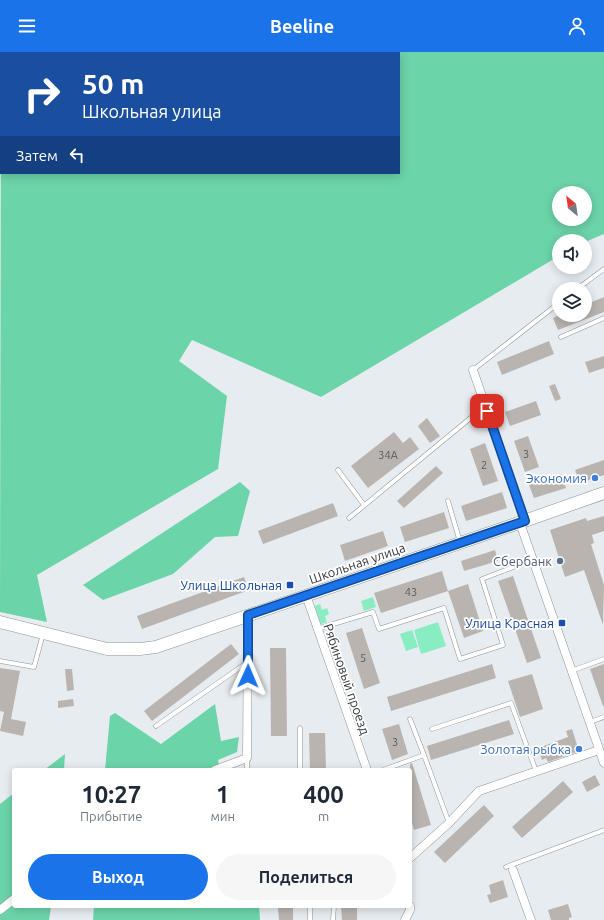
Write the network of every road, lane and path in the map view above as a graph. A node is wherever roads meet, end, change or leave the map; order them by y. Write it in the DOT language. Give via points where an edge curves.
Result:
graph roads {
  1 [pos="604,269"];
  2 [pos="586,282"];
  3 [pos="552,308"];
  4 [pos="604,318"];
  5 [pos="561,337"];
  6 [pos="473,370"];
  7 [pos="487,411"];
  8 [pos="338,470"];
  9 [pos="604,493"];
  10 [pos="448,502"];
  11 [pos="364,505"];
  12 [pos="349,518"];
  13 [pos="523,522"];
  14 [pos="460,542"];
  15 [pos="532,560"];
  16 [pos="306,595"];
  17 [pos="248,615"];
  18 [pos="0,622"];
  19 [pos="317,629"];
  20 [pos="43,634"];
  21 [pos="604,659"];
  22 [pos="0,661"];
  23 [pos="248,662"];
  24 [pos="571,671"];
  25 [pos="604,717"];
  26 [pos="410,719"];
  27 [pos="589,722"];
  28 [pos="156,726"];
  29 [pos="300,728"];
  30 [pos="432,729"];
  31 [pos="599,750"];
  32 [pos="424,755"];
  33 [pos="247,758"];
  34 [pos="604,761"];
  35 [pos="220,768"];
  36 [pos="247,768"];
  37 [pos="300,768"];
  38 [pos="366,768"];
  39 [pos="389,768"];
  40 [pos="537,772"];
  41 [pos="448,823"];
  42 [pos="604,830"];
  43 [pos="412,856"];
  44 [pos="510,868"];
  45 [pos="12,901"];
  46 [pos="310,908"];
  47 [pos="334,908"];
  48 [pos="410,908"];
  49 [pos="0,910"];
  50 [pos="310,920"];
  51 [pos="334,920"];
  52 [pos="405,920"];
  53 [pos="531,920"];
  1 -- 2 [label="lane"];
  3 -- 6 [label="lane"];
  4 -- 5 [label="lane"];
  6 -- 7 [label="street"];
  7 -- 11 [label="lane" via="473,416"];
  7 -- 13 [label="street"];
  8 -- 11 [label="lane"];
  9 -- 13 [label="street, Школьная улица"];
  10 -- 14 [label="lane"];
  11 -- 12 [label="lane"];
  13 -- 14 [label="street, Школьная улица"];
  13 -- 15 [label="street"];
  14 -- 16 [label="street, Школьная улица"];
  15 -- 19 [label="lane" via="482,578 503,645 460,659 444,608 379,629 373,612"];
  15 -- 24 [label="street"];
  16 -- 17 [label="street, Школьная улица"];
  16 -- 19 [label="street, Рябиновый проезд"];
  17 -- 20 [label="street, Школьная улица" via="156,647 140,649 107,649"];
  17 -- 23 [label="street"];
  18 -- 20 [label="street, Школьная улица"];
  19 -- 38 [label="street, Рябиновый проезд"];
  20 -- 22 [label="lane" via="34,667"];
  21 -- 24 [label="lane"];
  23 -- 28 [label="lane"];
  23 -- 33 [label="street"];
  24 -- 27 [label="street"];
  25 -- 27 [label="lane"];
  26 -- 32 [label="lane"];
  27 -- 31 [label="street"];
  29 -- 37 [label="lane"];
  30 -- 40 [label="lane" via="511,703"];
  31 -- 34 [label="street"];
  31 -- 40 [label="street"];
  32 -- 39 [label="lane"];
  32 -- 41 [label="lane"];
  33 -- 35 [label="street"];
  33 -- 36 [label="lane"];
  40 -- 41 [label="street" via="479,791"];
  41 -- 43 [label="street"];
  42 -- 44 [label="lane"];
  44 -- 53 [label="street"];
  45 -- 49 [label="street"];
  46 -- 50 [label="lane"];
  47 -- 51 [label="lane"];
  48 -- 52 [label="street"];
}
